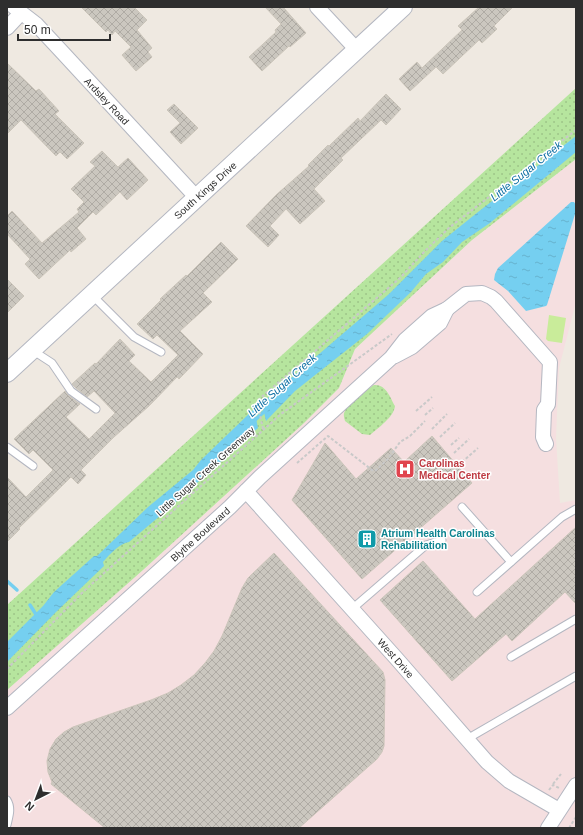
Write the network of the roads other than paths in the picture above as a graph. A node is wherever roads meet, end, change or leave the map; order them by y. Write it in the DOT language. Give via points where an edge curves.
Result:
graph roads {
  1 [pos="317,7"];
  2 [pos="403,7"];
  3 [pos="18,10"];
  4 [pos="7,28"];
  5 [pos="357,50"];
  6 [pos="196,198"];
  7 [pos="92,295"];
  8 [pos="32,350"];
  9 [pos="161,352"];
  10 [pos="7,373"];
  11 [pos="548,404"];
  12 [pos="96,409"];
  13 [pos="7,447"];
  14 [pos="33,466"];
  15 [pos="246,491"];
  16 [pos="462,507"];
  17 [pos="576,509"];
  18 [pos="442,540"];
  19 [pos="511,562"];
  20 [pos="477,592"];
  21 [pos="352,609"];
  22 [pos="576,619"];
  23 [pos="511,657"];
  24 [pos="576,676"];
  25 [pos="7,708"];
  26 [pos="467,739"];
  27 [pos="576,785"];
  28 [pos="7,800"];
  29 [pos="559,810"];
  30 [pos="7,825"];
  31 [pos="548,828"];
  1 -- 5 [label="street"];
  2 -- 5 [label="street, South Kings Drive"];
  3 -- 4 [label="street"];
  3 -- 6 [label="street, Ardsley Road" via="36,24"];
  5 -- 6 [label="street, South Kings Drive"];
  6 -- 7 [label="street, South Kings Drive"];
  7 -- 8 [label="street, South Kings Drive"];
  7 -- 9 [label="lane" via="134,337"];
  8 -- 10 [label="street, South Kings Drive"];
  8 -- 12 [label="lane" via="52,363 71,391"];
  11 -- 15 [label="street, Blythe Boulevard" via="550,362 496,301 482,293 473,293 461,297 447,309 432,316 405,340 391,358"];
  13 -- 14 [label="lane"];
  15 -- 21 [label="street, West Drive"];
  15 -- 25 [label="street, Blythe Boulevard"];
  16 -- 19 [label="lane"];
  17 -- 19 [label="lane" via="562,517"];
  18 -- 21 [label="lane" via="426,545"];
  19 -- 20 [label="lane"];
  21 -- 26 [label="street, West Drive"];
  22 -- 23 [label="lane"];
  24 -- 26 [label="lane"];
  26 -- 29 [label="street, West Drive" via="487,762 509,781"];
  27 -- 29 [label="street"];
  28 -- 30 [label="lane" via="10,810"];
  29 -- 31 [label="street"];
}
